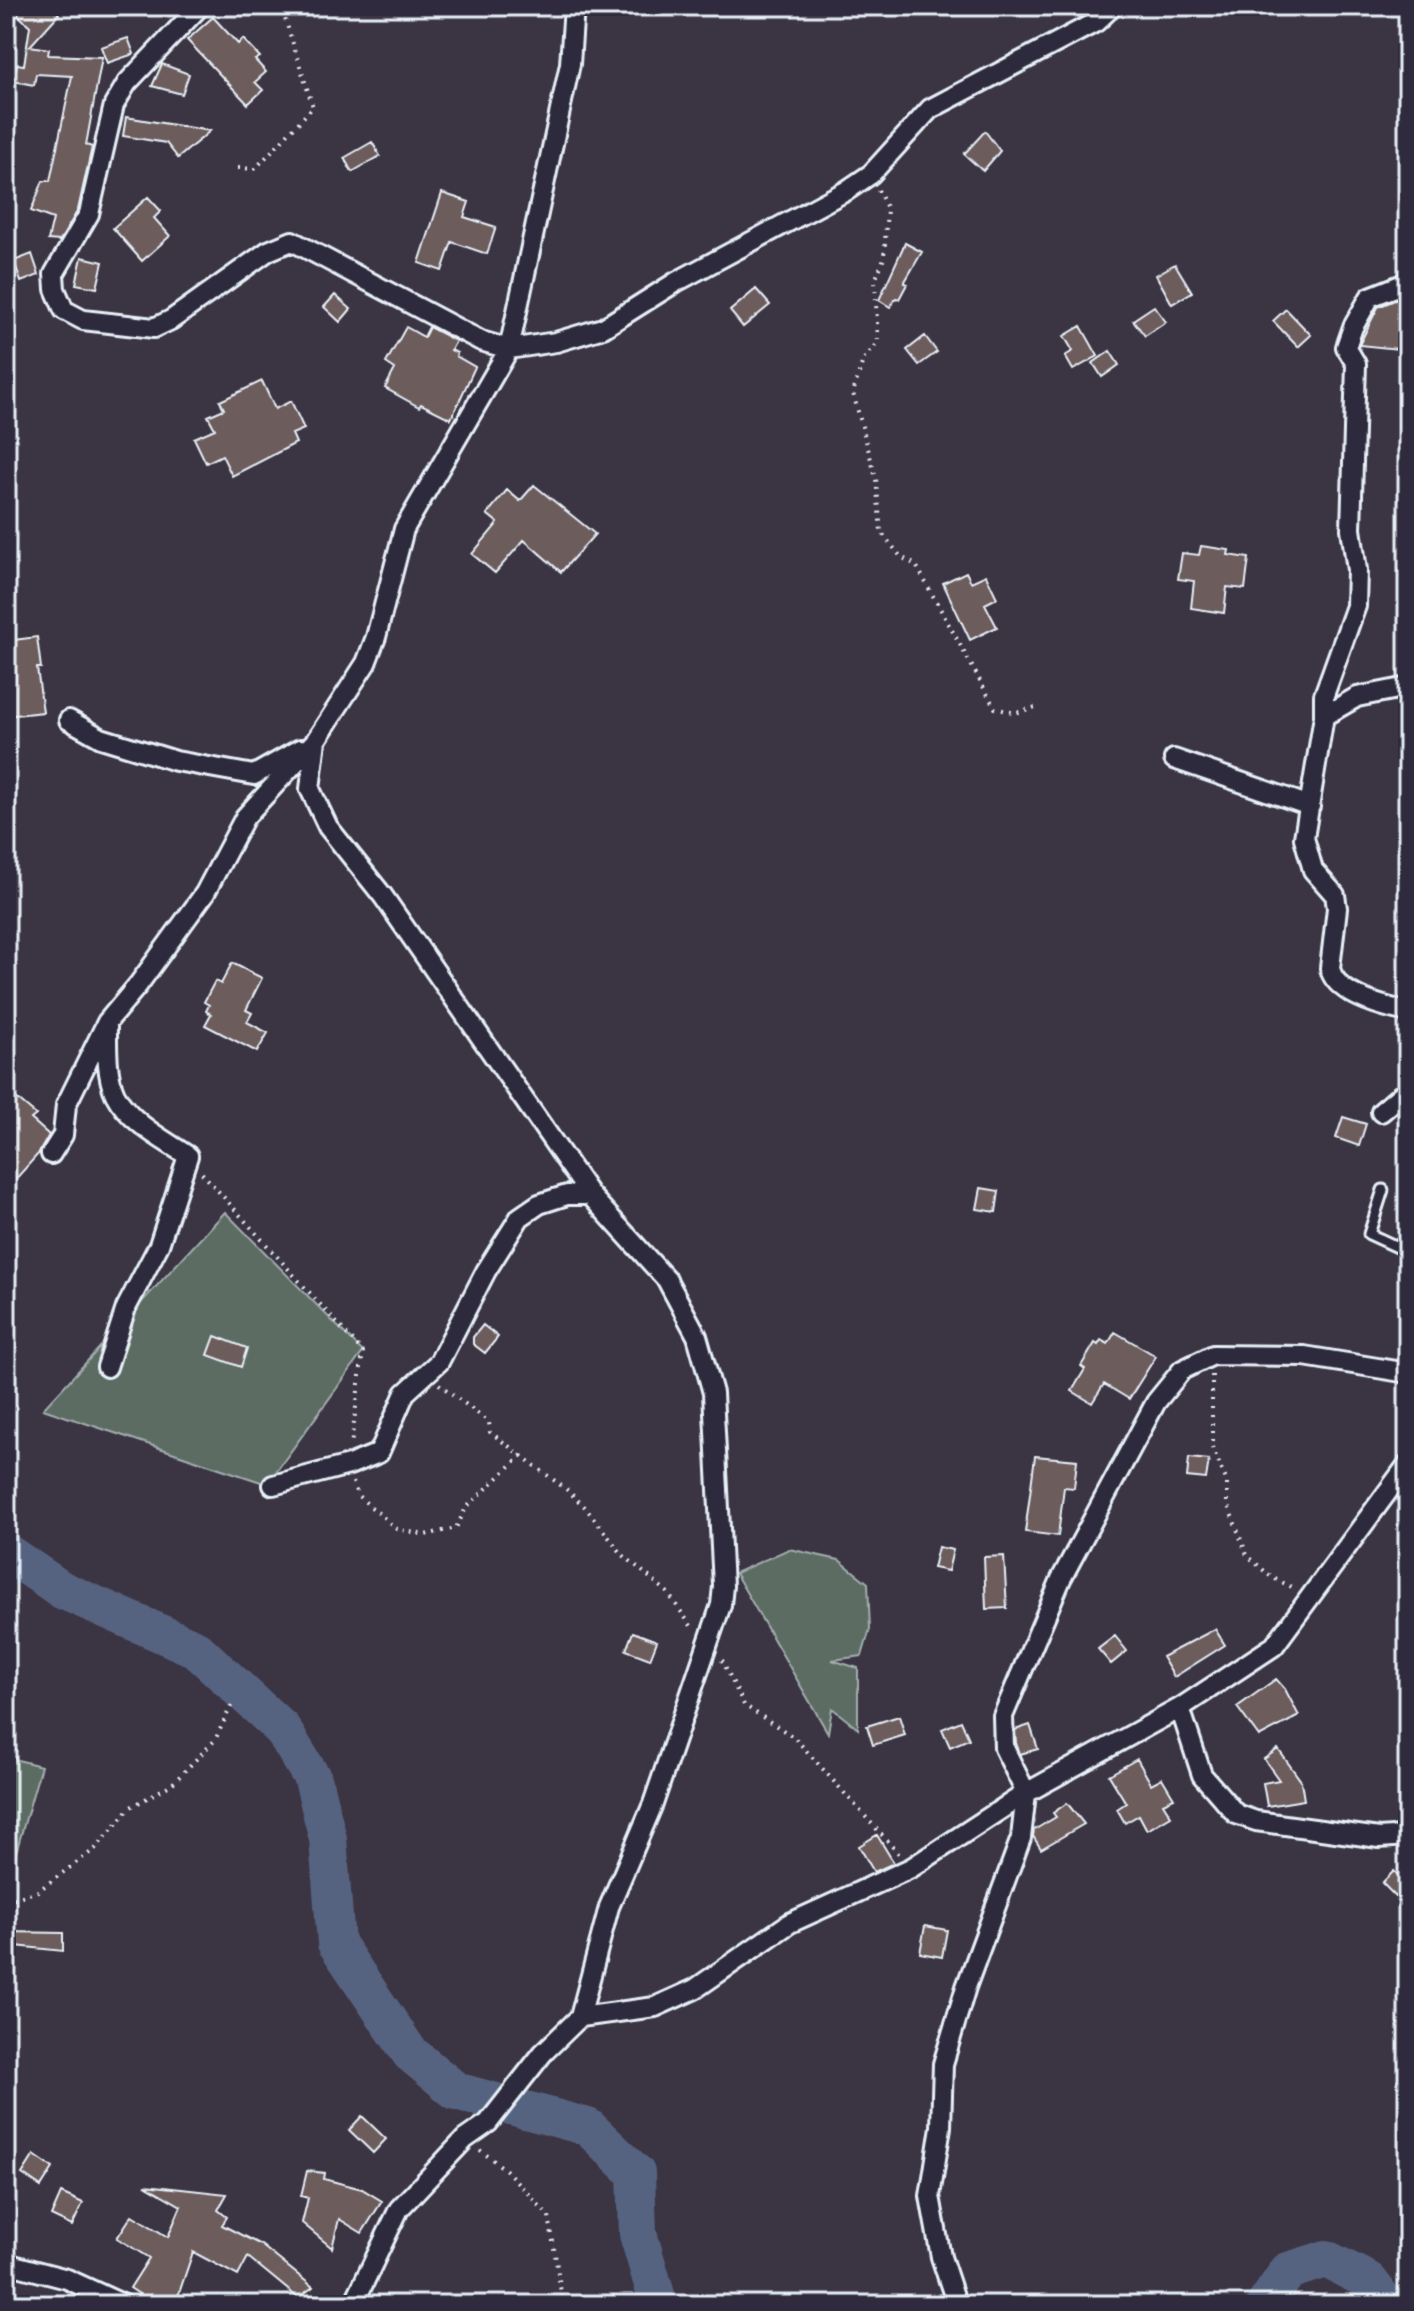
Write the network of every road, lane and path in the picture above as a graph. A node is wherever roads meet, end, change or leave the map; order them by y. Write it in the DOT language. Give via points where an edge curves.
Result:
graph roads {
  1 [pos="200,6"];
  2 [pos="281,6"];
  3 [pos="574,6"];
  4 [pos="1113,6"];
  5 [pos="238,168"];
  6 [pos="871,174"];
  7 [pos="1408,278"];
  8 [pos="509,349"];
  9 [pos="1408,687"];
  10 [pos="1036,707"];
  11 [pos="1324,716"];
  12 [pos="69,720"];
  13 [pos="316,740"];
  14 [pos="1174,759"];
  15 [pos="1310,806"];
  16 [pos="1408,1012"];
  17 [pos="107,1022"];
  18 [pos="1408,1095"];
  19 [pos="1381,1112"];
  20 [pos="51,1154"];
  21 [pos="188,1156"];
  22 [pos="1383,1190"];
  23 [pos="590,1195"];
  24 [pos="1408,1252"];
  25 [pos="1213,1355"];
  26 [pos="107,1367"];
  27 [pos="425,1372"];
  28 [pos="1408,1373"];
  29 [pos="522,1455"];
  30 [pos="1408,1464"];
  31 [pos="349,1465"];
  32 [pos="273,1485"];
  33 [pos="1312,1598"];
  34 [pos="706,1646"];
  35 [pos="233,1702"];
  36 [pos="1180,1708"];
  37 [pos="1026,1793"];
  38 [pos="1404,1842"];
  39 [pos="911,1868"];
  40 [pos="6,1901"];
  41 [pos="580,2017"];
  42 [pos="465,2139"];
  43 [pos="6,2263"];
  44 [pos="954,2296"];
  45 [pos="124,2305"];
  46 [pos="353,2305"];
  47 [pos="563,2305"];
  1 -- 8 [label="street" via="127,83 114,105 89,214 54,274 64,310 83,320 154,328 268,251 292,241 481,341"];
  2 -- 5 [label="path" via="313,107 255,169"];
  3 -- 8 [label="street" via="570,64"];
  4 -- 6 [label="street" via="1096,22 930,109"];
  6 -- 8 [label="street" via="603,328"];
  6 -- 10 [label="path" via="887,208 884,258 875,281 878,343 863,360 853,393 876,478 881,532 901,557 916,565 995,708 1015,713"];
  7 -- 11 [label="street" via="1370,297 1346,347 1356,364 1351,529 1356,606 1324,695"];
  8 -- 13 [label="street" via="404,529 366,663"];
  9 -- 11 [label="street" via="1357,697"];
  11 -- 15 [label="street"];
  12 -- 13 [label="street" via="101,738 176,761 254,775"];
  13 -- 17 [label="street" via="245,817 205,893"];
  13 -- 23 [label="street" via="310,789 328,827 383,896"];
  14 -- 15 [label="street"];
  15 -- 16 [label="street" via="1306,852 1313,870 1335,895 1337,908 1332,978 1343,989"];
  17 -- 20 [label="street" via="66,1105 63,1135"];
  17 -- 21 [label="street" via="115,1094 138,1123"];
  18 -- 19 [label="street"];
  21 -- 26 [label="street" via="159,1245 126,1308"];
  21 -- 31 [label="path" via="363,1352"];
  22 -- 24 [label="lane" via="1369,1234"];
  23 -- 27 [label="street" via="567,1195 520,1217 439,1362"];
  23 -- 34 [label="street" via="667,1280 697,1336 713,1393 723,1586"];
  25 -- 28 [label="street" via="1304,1356"];
  25 -- 33 [label="path" via="1212,1447 1247,1555 1271,1577"];
  25 -- 37 [label="street" via="1182,1370 1156,1402 1061,1579 1003,1716 1004,1748"];
  27 -- 29 [label="path"];
  27 -- 31 [label="street" via="405,1393 379,1453"];
  29 -- 31 [label="path" via="466,1508 456,1528 425,1535 397,1529 357,1495"];
  29 -- 34 [label="path" via="584,1506 623,1555 667,1592"];
  30 -- 33 [label="street"];
  31 -- 32 [label="street"];
  33 -- 36 [label="street" via="1274,1646"];
  34 -- 39 [label="path" via="722,1660 744,1705 795,1738"];
  34 -- 41 [label="street" via="653,1804 609,1907"];
  35 -- 40 [label="path" via="215,1740 172,1784 131,1807 95,1849 38,1891"];
  36 -- 37 [label="street"];
  36 -- 38 [label="street" via="1202,1775 1236,1814"];
  37 -- 39 [label="street"];
  37 -- 44 [label="street" via="1021,1838 943,2064 941,2127 930,2196"];
  39 -- 41 [label="street" via="790,1923 695,1989 655,2007"];
  41 -- 42 [label="street" via="543,2053 488,2123"];
  42 -- 46 [label="street" via="399,2209"];
  42 -- 47 [label="path" via="506,2170 549,2216"];
  43 -- 45 [label="street" via="67,2279"];
}
